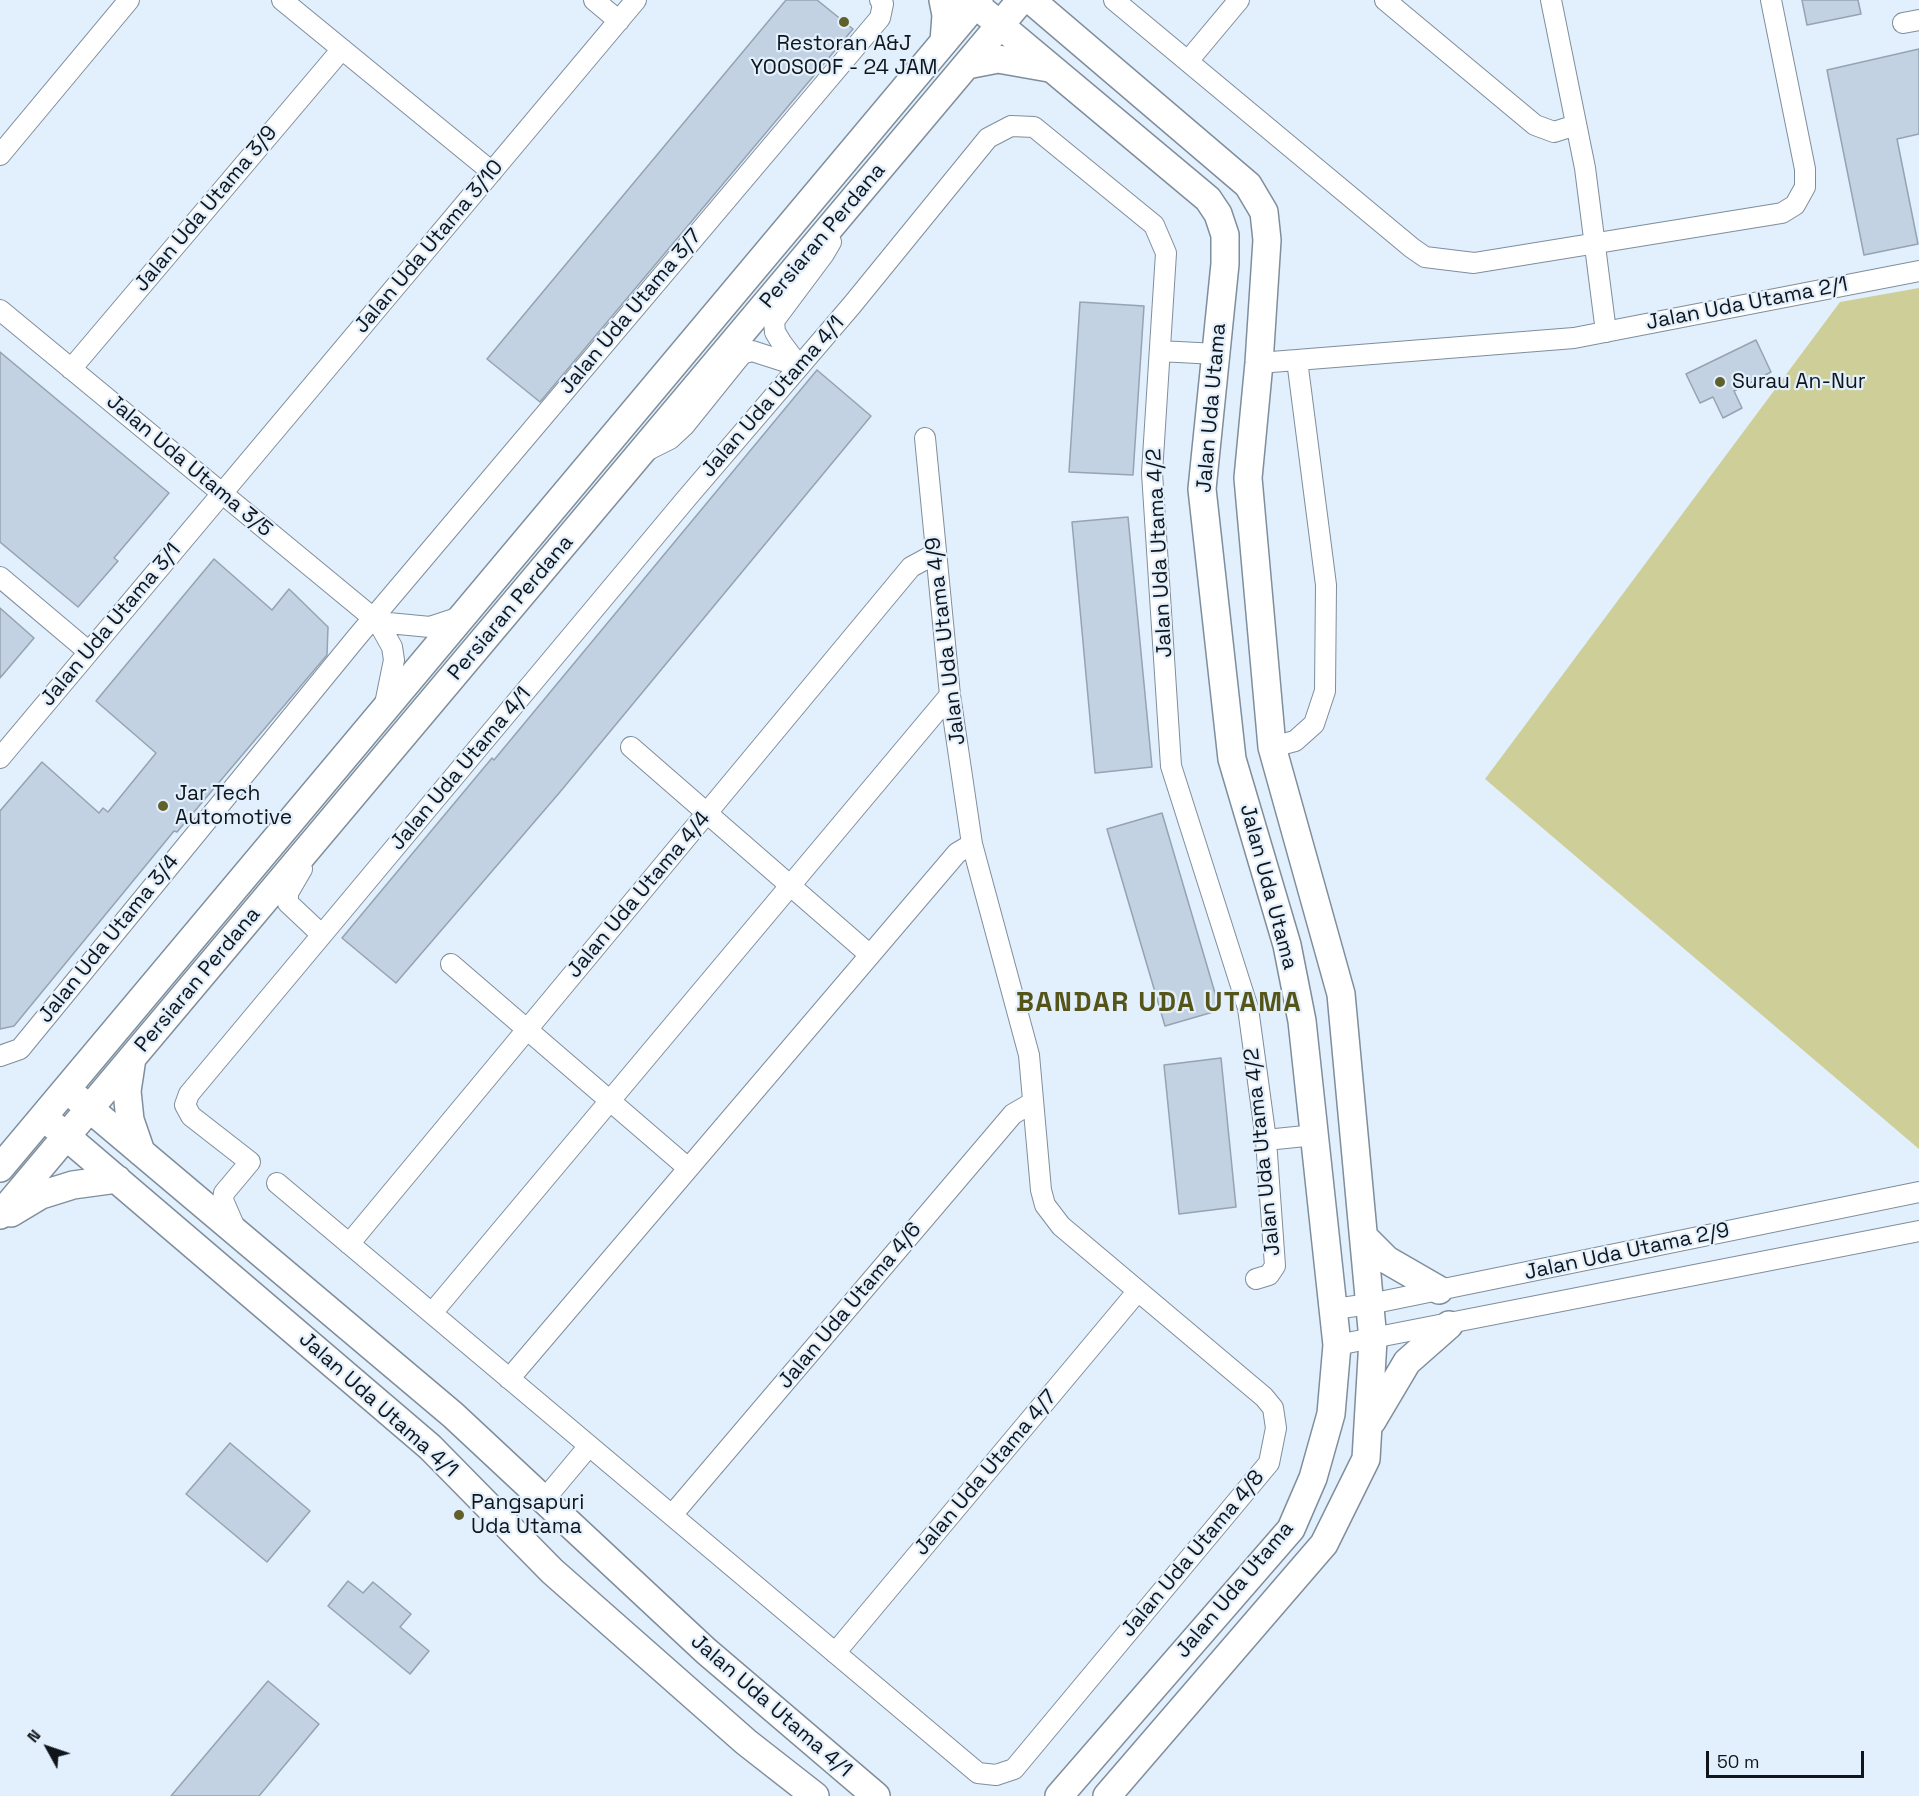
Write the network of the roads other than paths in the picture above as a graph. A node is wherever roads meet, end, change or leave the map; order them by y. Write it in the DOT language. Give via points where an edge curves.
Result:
graph roads {
  1 [pos="129,0"];
  2 [pos="282,0"];
  3 [pos="594,0"];
  4 [pos="636,0"];
  5 [pos="943,0"];
  6 [pos="1021,0"];
  7 [pos="1031,0"];
  8 [pos="1114,0"];
  9 [pos="1239,0"];
  10 [pos="1385,0"];
  11 [pos="1551,0"];
  12 [pos="1771,0"];
  13 [pos="975,1"];
  14 [pos="881,2"];
  15 [pos="619,21"];
  16 [pos="1000,25"];
  17 [pos="944,42"];
  18 [pos="342,49"];
  19 [pos="1188,61"];
  20 [pos="967,65"];
  21 [pos="1053,69"];
  22 [pos="1576,125"];
  23 [pos="0,155"];
  24 [pos="492,172"];
  25 [pos="847,207"];
  26 [pos="1594,243"];
  27 [pos="1919,271"];
  28 [pos="852,305"];
  29 [pos="0,310"];
  30 [pos="1606,332"];
  31 [pos="1160,351"];
  32 [pos="1216,354"];
  33 [pos="1298,360"];
  34 [pos="1259,363"];
  35 [pos="799,366"];
  36 [pos="71,369"];
  37 [pos="925,438"];
  38 [pos="639,454"];
  39 [pos="222,493"];
  40 [pos="935,554"];
  41 [pos="0,577"];
  42 [pos="463,616"];
  43 [pos="375,620"];
  44 [pos="89,652"];
  45 [pos="950,695"];
  46 [pos="384,712"];
  47 [pos="632,747"];
  48 [pos="1272,747"];
  49 [pos="0,758"];
  50 [pos="708,813"];
  51 [pos="326,828"];
  52 [pos="972,844"];
  53 [pos="790,885"];
  54 [pos="322,935"];
  55 [pos="870,955"];
  56 [pos="451,964"];
  57 [pos="528,1028"];
  58 [pos="0,1056"];
  59 [pos="132,1058"];
  60 [pos="66,1089"];
  61 [pos="610,1100"];
  62 [pos="1032,1103"];
  63 [pos="90,1108"];
  64 [pos="43,1116"];
  65 [pos="1314,1135"];
  66 [pos="66,1136"];
  67 [pos="1266,1140"];
  68 [pos="141,1152"];
  69 [pos="0,1168"];
  70 [pos="688,1168"];
  71 [pos="117,1179"];
  72 [pos="277,1183"];
  73 [pos="1919,1192"];
  74 [pos="0,1215"];
  75 [pos="0,1220"];
  76 [pos="1919,1231"];
  77 [pos="237,1233"];
  78 [pos="1364,1237"];
  79 [pos="349,1244"];
  80 [pos="1256,1280"];
  81 [pos="1439,1290"];
  82 [pos="1137,1292"];
  83 [pos="1370,1304"];
  84 [pos="1334,1309"];
  85 [pos="432,1313"];
  86 [pos="1449,1325"];
  87 [pos="1373,1340"];
  88 [pos="1337,1345"];
  89 [pos="509,1379"];
  90 [pos="1368,1428"];
  91 [pos="590,1446"];
  92 [pos="543,1501"];
  93 [pos="672,1515"];
  94 [pos="835,1653"];
  95 [pos="815,1796"];
  96 [pos="876,1796"];
  97 [pos="1059,1796"];
  98 [pos="1107,1796"];
  1 -- 23 [label="street"];
  2 -- 18 [label="street"];
  3 -- 15 [label="street"];
  4 -- 15 [label="street, Jalan Uda Utama 3/10"];
  5 -- 17 [label="street"];
  6 -- 16 [label="street, Persiaran Perdana"];
  7 -- 34 [label="street, Jalan Uda Utama" via="1248,185 1264,212 1267,240"];
  8 -- 19 [label="street"];
  9 -- 19 [label="street"];
  10 -- 22 [label="street" via="1535,125 1554,132"];
  11 -- 22 [label="street"];
  12 -- 26 [label="street" via="1805,169 1805,188 1795,205 1782,213"];
  13 -- 16 [label="street, Jalan Uda Utama"];
  13 -- 17 [label="street, Persiaran Perdana"];
  14 -- 43 [label="street, Jalan Uda Utama 3/7" via="880,18"];
  15 -- 24 [label="street, Jalan Uda Utama 3/10"];
  16 -- 20 [label="street, Persiaran Perdana"];
  16 -- 21 [label="street, Jalan Uda Utama"];
  17 -- 42 [label="street, Persiaran Perdana"];
  18 -- 24 [label="street"];
  18 -- 36 [label="street, Jalan Uda Utama 3/9"];
  19 -- 26 [label="street" via="1425,257 1474,262"];
  20 -- 21 [label="street" via="998,59"];
  20 -- 25 [label="street, Persiaran Perdana"];
  21 -- 32 [label="street, Jalan Uda Utama" via="1208,199 1218,214 1225,235 1225,264"];
  22 -- 26 [label="street"];
  24 -- 39 [label="street, Jalan Uda Utama 3/10"];
  25 -- 35 [label="street" via="824,254 774,321 781,342"];
  25 -- 38 [label="street, Persiaran Perdana"];
  26 -- 30 [label="street"];
  27 -- 30 [label="street, Jalan Uda Utama 2/1"];
  28 -- 31 [label="street, Jalan Uda Utama 4/2" via="988,138 1011,126 1034,127 1154,225 1166,253"];
  28 -- 35 [label="street, Jalan Uda Utama 4/1"];
  29 -- 36 [label="street, Jalan Uda Utama 3/5"];
  30 -- 33 [label="street, Jalan Uda Utama 2/1" via="1574,338"];
  31 -- 32 [label="street"];
  31 -- 67 [label="street, Jalan Uda Utama 4/2" via="1152,472 1171,766 1248,1008"];
  32 -- 65 [label="street, Jalan Uda Utama" via="1202,489 1232,759 1287,945 1302,1021"];
  33 -- 34 [label="street, Jalan Uda Utama 2/1"];
  33 -- 48 [label="street" via="1326,585 1325,692 1314,724 1295,741"];
  34 -- 48 [label="street, Jalan Uda Utama" via="1248,478"];
  35 -- 38 [label="street" via="752,351 742,354 684,426 670,439"];
  35 -- 54 [label="street, Jalan Uda Utama 4/1"];
  36 -- 39 [label="street, Jalan Uda Utama 3/5"];
  37 -- 40 [label="street, Jalan Uda Utama 4/9"];
  38 -- 51 [label="street, Persiaran Perdana"];
  39 -- 43 [label="street, Jalan Uda Utama 3/5"];
  39 -- 44 [label="street, Jalan Uda Utama 3/1"];
  40 -- 45 [label="street, Jalan Uda Utama 4/9"];
  40 -- 50 [label="street, Jalan Uda Utama 4/4" via="911,567"];
  41 -- 44 [label="street"];
  42 -- 43 [label="street" via="430,627"];
  42 -- 46 [label="street, Persiaran Perdana"];
  43 -- 46 [label="street" via="392,647"];
  43 -- 58 [label="street, Jalan Uda Utama 3/4" via="20,1049"];
  44 -- 49 [label="street, Jalan Uda Utama 3/1"];
  45 -- 52 [label="street, Jalan Uda Utama 4/9"];
  45 -- 53 [label="street"];
  46 -- 60 [label="street, Persiaran Perdana"];
  47 -- 50 [label="street"];
  48 -- 78 [label="street, Jalan Uda Utama" via="1341,994"];
  50 -- 53 [label="street"];
  50 -- 57 [label="street, Jalan Uda Utama 4/4"];
  51 -- 54 [label="street" via="288,893 288,903"];
  51 -- 59 [label="street, Persiaran Perdana"];
  52 -- 55 [label="street" via="957,853"];
  52 -- 62 [label="street, Jalan Uda Utama 4/9" via="1029,1054"];
  53 -- 55 [label="street"];
  53 -- 61 [label="street"];
  54 -- 77 [label="street, Jalan Uda Utama 4/1" via="186,1099 190,1116 250,1162 224,1193"];
  55 -- 70 [label="street"];
  56 -- 57 [label="street"];
  57 -- 61 [label="street"];
  57 -- 79 [label="street, Jalan Uda Utama 4/4"];
  59 -- 63 [label="street, Persiaran Perdana"];
  59 -- 68 [label="street" via="127,1091 130,1120"];
  60 -- 63 [label="street, Jalan Uda Utama 4/1"];
  60 -- 64 [label="street, Persiaran Perdana"];
  61 -- 70 [label="street"];
  61 -- 85 [label="street"];
  62 -- 82 [label="street, Jalan Uda Utama 4/9" via="1045,1205 1061,1226"];
  62 -- 93 [label="street, Jalan Uda Utama 4/6" via="1013,1114"];
  63 -- 66 [label="street, Persiaran Perdana"];
  63 -- 68 [label="street, Jalan Uda Utama 4/1"];
  64 -- 66 [label="street, Jalan Uda Utama 4/1"];
  64 -- 69 [label="street, Persiaran Perdana"];
  65 -- 67 [label="street"];
  65 -- 84 [label="street, Jalan Uda Utama"];
  66 -- 71 [label="street, Jalan Uda Utama 4/1"];
  66 -- 74 [label="street, Persiaran Perdana"];
  67 -- 80 [label="street, Jalan Uda Utama 4/2" via="1275,1266 1269,1275"];
  68 -- 77 [label="street, Jalan Uda Utama 4/1"];
  70 -- 89 [label="street"];
  71 -- 75 [label="street" via="73,1185 40,1195"];
  71 -- 95 [label="street, Jalan Uda Utama 4/1" via="430,1447 552,1571 746,1742"];
  72 -- 79 [label="street"];
  73 -- 81 [label="street, Jalan Uda Utama 2/9"];
  76 -- 86 [label="street, Jalan Uda Utama 2/9"];
  77 -- 92 [label="street, Jalan Uda Utama 4/1" via="453,1415"];
  78 -- 81 [label="street" via="1388,1260"];
  78 -- 83 [label="street, Jalan Uda Utama"];
  79 -- 85 [label="street"];
  81 -- 83 [label="street, Jalan Uda Utama 2/9"];
  82 -- 94 [label="street, Jalan Uda Utama 4/7"];
  82 -- 94 [label="street, Jalan Uda Utama 4/8" via="1273,1408 1276,1428 1269,1462 1014,1769 996,1775 978,1773"];
  83 -- 84 [label="street, Jalan Uda Utama 2/9"];
  83 -- 87 [label="street, Jalan Uda Utama"];
  84 -- 88 [label="street, Jalan Uda Utama"];
  85 -- 89 [label="street"];
  86 -- 87 [label="street, Jalan Uda Utama 2/9"];
  86 -- 90 [label="street" via="1407,1362"];
  87 -- 88 [label="street, Jalan Uda Utama 2/9"];
  87 -- 90 [label="street, Jalan Uda Utama"];
  88 -- 97 [label="street, Jalan Uda Utama" via="1331,1414 1313,1478 1290,1529"];
  89 -- 91 [label="street"];
  90 -- 98 [label="street, Jalan Uda Utama" via="1366,1459 1324,1544"];
  91 -- 92 [label="street"];
  91 -- 93 [label="street"];
  92 -- 96 [label="street, Jalan Uda Utama 4/1" via="706,1651"];
  93 -- 94 [label="street"];
}
